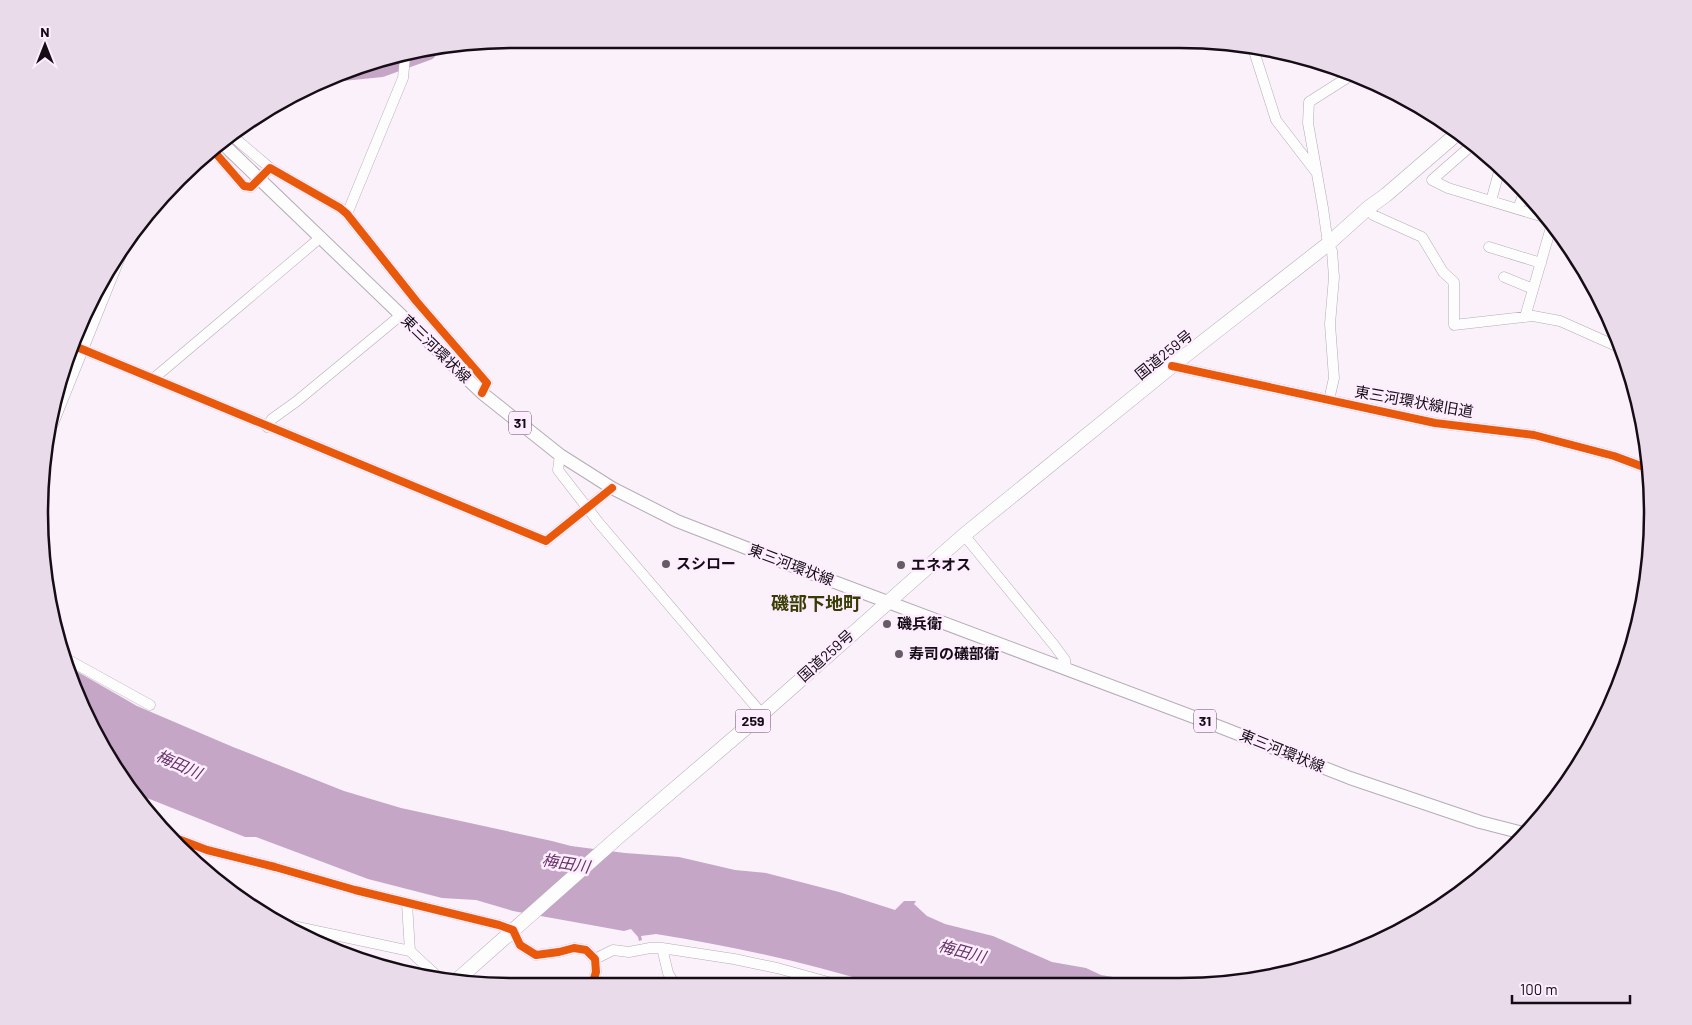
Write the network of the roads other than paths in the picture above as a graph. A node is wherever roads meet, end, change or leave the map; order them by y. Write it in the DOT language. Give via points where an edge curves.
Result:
graph roads {
  1 [pos="1255,53"];
  2 [pos="405,60"];
  3 [pos="1346,79"];
  4 [pos="1454,137"];
  5 [pos="236,139"];
  6 [pos="226,147"];
  7 [pos="1469,149"];
  8 [pos="217,154"];
  9 [pos="270,168"];
  10 [pos="1318,174"];
  11 [pos="1498,175"];
  12 [pos="260,180"];
  13 [pos="1521,198"];
  14 [pos="1491,201"];
  15 [pos="1368,208"];
  16 [pos="1518,209"];
  17 [pos="347,214"];
  18 [pos="1536,215"];
  19 [pos="1550,232"];
  20 [pos="321,237"];
  21 [pos="1328,244"];
  22 [pos="1489,247"];
  23 [pos="1541,263"];
  24 [pos="112,276"];
  25 [pos="1504,276"];
  26 [pos="1533,289"];
  27 [pos="401,315"];
  28 [pos="1525,317"];
  29 [pos="1613,344"];
  30 [pos="78,347"];
  31 [pos="83,349"];
  32 [pos="1172,366"];
  33 [pos="152,379"];
  34 [pos="482,393"];
  35 [pos="1329,400"];
  36 [pos="59,409"];
  37 [pos="267,426"];
  38 [pos="560,455"];
  39 [pos="1642,467"];
  40 [pos="612,488"];
  41 [pos="588,508"];
  42 [pos="964,535"];
  43 [pos="889,602"];
  44 [pos="72,662"];
  45 [pos="1066,668"];
  46 [pos="150,705"];
  47 [pos="762,714"];
  48 [pos="1517,831"];
  49 [pos="186,843"];
  50 [pos="408,904"];
  51 [pos="513,930"];
  52 [pos="326,938"];
  53 [pos="662,948"];
  54 [pos="410,951"];
  55 [pos="595,959"];
  56 [pos="431,971"];
  57 [pos="463,975"];
  58 [pos="594,978"];
  59 [pos="671,978"];
  60 [pos="813,978"];
  1 -- 10 [label="street" via="1276,120"];
  2 -- 17 [label="street" via="405,73"];
  3 -- 10 [label="street" via="1309,102 1308,123"];
  4 -- 15 [label="highway, 国道259号 / 259"];
  5 -- 9 [label="street"];
  6 -- 12 [label="main road, 東三河環状線 / 31"];
  7 -- 14 [label="street" via="1432,180"];
  8 -- 12 [label="street" via="244,186 251,188"];
  9 -- 12 [label="street"];
  9 -- 17 [label="street"];
  10 -- 21 [label="street"];
  11 -- 14 [label="street"];
  12 -- 20 [label="main road, 東三河環状線 / 31"];
  13 -- 16 [label="street"];
  14 -- 16 [label="street"];
  15 -- 21 [label="highway, 国道259号 / 259"];
  15 -- 28 [label="street" via="1373,215 1425,240 1443,272 1454,282 1454,325"];
  16 -- 18 [label="street"];
  17 -- 34 [label="street" via="487,383"];
  19 -- 23 [label="street"];
  20 -- 27 [label="main road, 東三河環状線 / 31"];
  20 -- 33 [label="street"];
  21 -- 32 [label="highway, 国道259号 / 259"];
  21 -- 35 [label="street" via="1332,251 1334,277 1330,324 1334,378"];
  22 -- 23 [label="street"];
  23 -- 26 [label="street"];
  24 -- 31 [label="street"];
  25 -- 26 [label="street"];
  26 -- 28 [label="street"];
  27 -- 34 [label="main road, 東三河環状線 / 31"];
  27 -- 37 [label="street"];
  28 -- 29 [label="street" via="1560,321"];
  30 -- 31 [label="street"];
  31 -- 33 [label="street"];
  31 -- 36 [label="street"];
  32 -- 35 [label="street, 東三河環状線旧道"];
  32 -- 42 [label="highway, 国道259号 / 259"];
  33 -- 37 [label="street"];
  34 -- 38 [label="main road, 東三河環状線 / 31"];
  35 -- 39 [label="street, 東三河環状線旧道" via="1435,423 1534,435"];
  37 -- 41 [label="street" via="546,541"];
  38 -- 40 [label="main road, 東三河環状線 / 31"];
  38 -- 41 [label="street" via="558,470"];
  40 -- 41 [label="street"];
  40 -- 43 [label="main road, 東三河環状線 / 31" via="678,522"];
  41 -- 47 [label="street"];
  42 -- 43 [label="highway, 国道259号 / 259"];
  42 -- 45 [label="street" via="1054,645 1065,660"];
  43 -- 45 [label="main road, 東三河環状線 / 31"];
  43 -- 47 [label="highway, 国道259号 / 259"];
  44 -- 46 [label="street"];
  45 -- 48 [label="main road, 東三河環状線 / 31" via="1350,778"];
  47 -- 51 [label="highway, 国道259号 / 259"];
  49 -- 50 [label="street"];
  50 -- 51 [label="street"];
  50 -- 54 [label="street"];
  51 -- 55 [label="street" via="520,945 536,955 574,948 586,950"];
  51 -- 57 [label="highway, 国道259号 / 259"];
  52 -- 54 [label="street"];
  53 -- 55 [label="street" via="629,952 613,950"];
  53 -- 59 [label="street"];
  53 -- 60 [label="street" via="734,959"];
  54 -- 56 [label="street"];
  55 -- 58 [label="street"];
}
